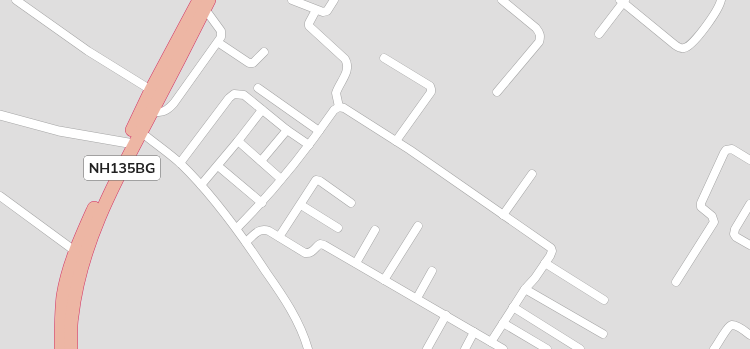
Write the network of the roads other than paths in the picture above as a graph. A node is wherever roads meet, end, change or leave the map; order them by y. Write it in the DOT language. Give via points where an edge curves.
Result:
graph roads {
  1 [pos="292,0"];
  2 [pos="334,0"];
  3 [pos="502,0"];
  4 [pos="721,0"];
  5 [pos="21,1"];
  6 [pos="623,1"];
  7 [pos="204,3"];
  8 [pos="316,10"];
  9 [pos="599,34"];
  10 [pos="219,42"];
  11 [pos="264,52"];
  12 [pos="384,58"];
  13 [pos="258,88"];
  14 [pos="151,90"];
  15 [pos="497,92"];
  16 [pos="339,107"];
  17 [pos="262,110"];
  18 [pos="151,113"];
  19 [pos="0,115"];
  20 [pos="287,130"];
  21 [pos="319,131"];
  22 [pos="141,132"];
  23 [pos="238,141"];
  24 [pos="396,141"];
  25 [pos="130,144"];
  26 [pos="309,144"];
  27 [pos="750,160"];
  28 [pos="261,161"];
  29 [pos="180,163"];
  30 [pos="218,166"];
  31 [pos="532,174"];
  32 [pos="281,179"];
  33 [pos="201,185"];
  34 [pos="0,196"];
  35 [pos="262,203"];
  36 [pos="351,203"];
  37 [pos="301,204"];
  38 [pos="750,204"];
  39 [pos="748,213"];
  40 [pos="503,215"];
  41 [pos="418,226"];
  42 [pos="237,228"];
  43 [pos="338,228"];
  44 [pos="375,230"];
  45 [pos="279,237"];
  46 [pos="246,242"];
  47 [pos="750,245"];
  48 [pos="75,252"];
  49 [pos="356,263"];
  50 [pos="545,263"];
  51 [pos="432,271"];
  52 [pos="384,280"];
  53 [pos="676,282"];
  54 [pos="525,289"];
  55 [pos="417,298"];
  56 [pos="604,300"];
  57 [pos="513,307"];
  58 [pos="446,315"];
  59 [pos="503,323"];
  60 [pos="474,332"];
  61 [pos="603,334"];
  62 [pos="750,335"];
  63 [pos="491,342"];
  64 [pos="61,349"];
  65 [pos="71,349"];
  66 [pos="308,349"];
  67 [pos="427,349"];
  68 [pos="465,349"];
  69 [pos="503,349"];
  70 [pos="547,349"];
  71 [pos="580,349"];
  72 [pos="714,349"];
  1 -- 8 [label="street"];
  2 -- 8 [label="street" via="326,12"];
  3 -- 15 [label="street" via="536,28 540,37 539,42"];
  4 -- 6 [label="street" via="698,36 686,48 675,45"];
  5 -- 14 [label="street" via="88,50"];
  6 -- 9 [label="street"];
  7 -- 10 [label="street" via="221,31"];
  7 -- 14 [label="highway, NH135BG"];
  7 -- 18 [label="highway, NH135BG"];
  8 -- 16 [label="street" via="310,28 348,63 336,93"];
  10 -- 11 [label="street" via="249,63 253,63"];
  10 -- 18 [label="street" via="168,110"];
  12 -- 24 [label="street" via="431,89"];
  13 -- 21 [label="street"];
  14 -- 25 [label="highway, NH135BG"];
  16 -- 21 [label="street"];
  16 -- 24 [label="street"];
  17 -- 20 [label="street"];
  17 -- 23 [label="street"];
  17 -- 29 [label="street" via="244,95 234,94"];
  18 -- 22 [label="highway, NH135BG"];
  19 -- 25 [label="street" via="59,131"];
  20 -- 26 [label="street"];
  20 -- 28 [label="street"];
  21 -- 26 [label="street"];
  22 -- 25 [label="highway, NH135BG"];
  22 -- 29 [label="street"];
  23 -- 28 [label="street"];
  23 -- 30 [label="street"];
  24 -- 40 [label="street"];
  25 -- 48 [label="highway, NH135BG" via="102,191"];
  25 -- 65 [label="highway, NH135BG" via="104,204 77,281 71,318"];
  26 -- 32 [label="street"];
  27 -- 53 [label="street" via="732,149 724,153 701,203 701,207 712,216 714,222"];
  28 -- 32 [label="street"];
  29 -- 33 [label="street"];
  30 -- 33 [label="street"];
  30 -- 35 [label="street"];
  31 -- 40 [label="street"];
  32 -- 35 [label="street"];
  33 -- 42 [label="street"];
  34 -- 48 [label="street"];
  35 -- 42 [label="street"];
  36 -- 37 [label="street" via="316,180"];
  37 -- 43 [label="street"];
  37 -- 45 [label="street"];
  38 -- 39 [label="street"];
  39 -- 47 [label="street" via="734,234"];
  40 -- 50 [label="street" via="551,248 552,253"];
  41 -- 52 [label="street"];
  42 -- 46 [label="street"];
  44 -- 49 [label="street"];
  45 -- 46 [label="street" via="270,231 260,230"];
  45 -- 49 [label="street" via="305,253 309,254 320,244"];
  46 -- 66 [label="street" via="281,294 305,338"];
  48 -- 64 [label="highway, NH135BG" via="64,296"];
  49 -- 52 [label="street"];
  50 -- 54 [label="street" via="536,278"];
  50 -- 56 [label="street"];
  51 -- 55 [label="street"];
  52 -- 55 [label="street"];
  54 -- 57 [label="street"];
  54 -- 61 [label="street"];
  55 -- 58 [label="street"];
  57 -- 59 [label="street"];
  57 -- 71 [label="street"];
  58 -- 60 [label="street"];
  58 -- 67 [label="street"];
  59 -- 63 [label="street"];
  59 -- 70 [label="street"];
  60 -- 63 [label="street"];
  60 -- 68 [label="street"];
  62 -- 72 [label="street" via="733,325"];
  63 -- 69 [label="street"];
}
